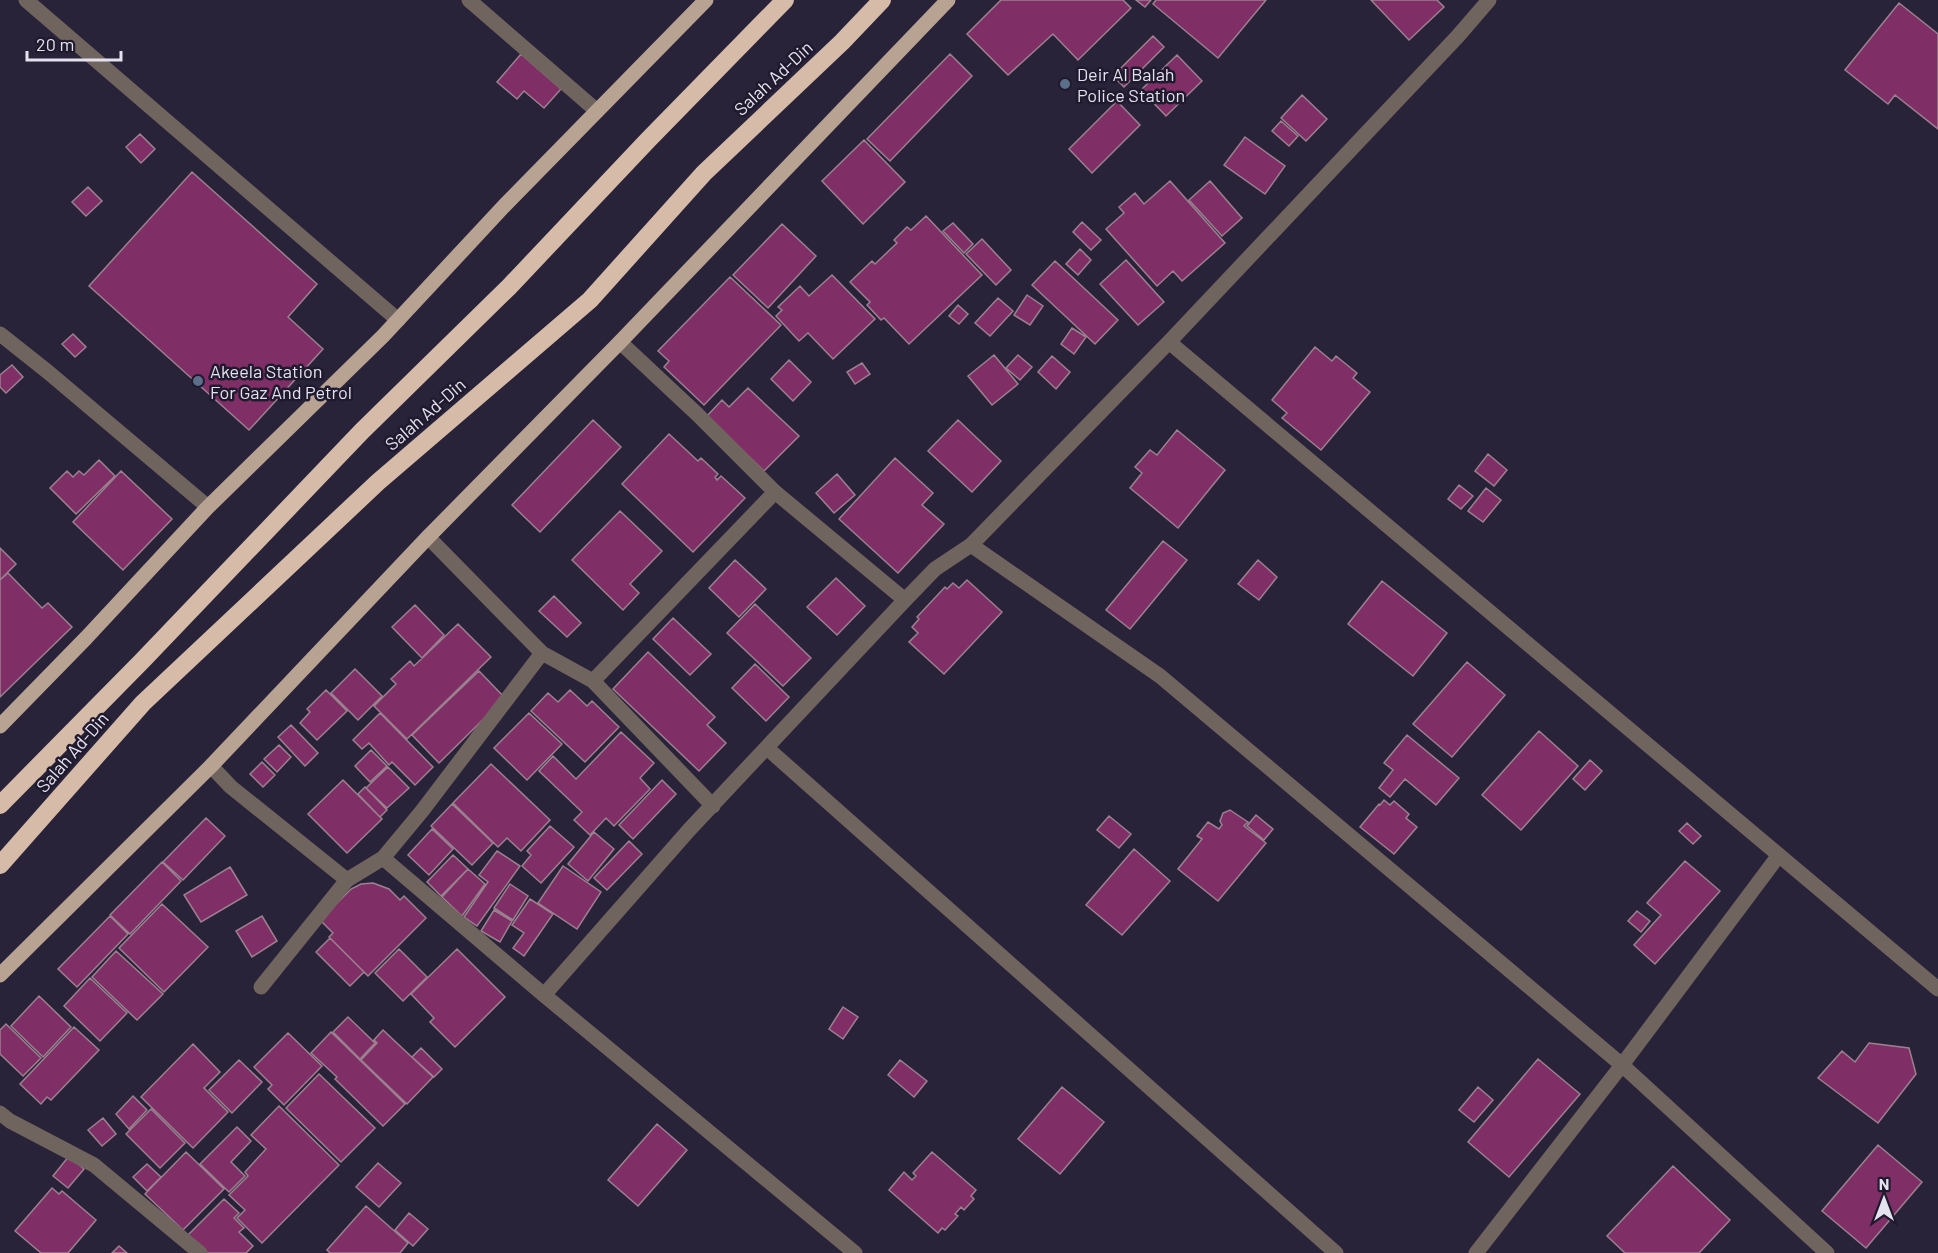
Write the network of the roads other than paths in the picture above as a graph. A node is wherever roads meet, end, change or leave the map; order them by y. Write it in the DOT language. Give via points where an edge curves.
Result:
graph roads {
  1 [pos="26,0"];
  2 [pos="469,0"];
  3 [pos="706,0"];
  4 [pos="785,0"];
  5 [pos="882,0"];
  6 [pos="948,0"];
  7 [pos="1489,0"];
  8 [pos="597,111"];
  9 [pos="398,320"];
  10 [pos="0,334"];
  11 [pos="620,342"];
  12 [pos="1168,342"];
  13 [pos="775,492"];
  14 [pos="208,507"];
  15 [pos="428,537"];
  16 [pos="970,545"];
  17 [pos="905,600"];
  18 [pos="542,653"];
  19 [pos="592,681"];
  20 [pos="0,726"];
  21 [pos="767,748"];
  22 [pos="211,766"];
  23 [pos="0,805"];
  24 [pos="713,806"];
  25 [pos="1779,855"];
  26 [pos="383,858"];
  27 [pos="0,865"];
  28 [pos="347,880"];
  29 [pos="0,975"];
  30 [pos="261,987"];
  31 [pos="1938,989"];
  32 [pos="544,995"];
  33 [pos="1622,1065"];
  34 [pos="0,1113"];
  35 [pos="200,1253"];
  36 [pos="855,1253"];
  37 [pos="1336,1253"];
  38 [pos="1476,1253"];
  39 [pos="1827,1253"];
  1 -- 9 [label="street"];
  2 -- 8 [label="street"];
  3 -- 8 [label="main road"];
  4 -- 23 [label="highway, Salah Ad-Din"];
  5 -- 27 [label="highway, Salah Ad-Din" via="704,173 590,300 378,482 143,703"];
  6 -- 11 [label="main road"];
  7 -- 12 [label="street"];
  8 -- 9 [label="main road"];
  9 -- 14 [label="main road"];
  10 -- 14 [label="street"];
  11 -- 13 [label="street"];
  11 -- 15 [label="main road"];
  12 -- 16 [label="street"];
  12 -- 25 [label="street"];
  13 -- 17 [label="street"];
  13 -- 19 [label="street"];
  14 -- 20 [label="main road"];
  15 -- 18 [label="street"];
  15 -- 22 [label="main road"];
  16 -- 17 [label="street" via="935,569"];
  16 -- 33 [label="street" via="1160,676"];
  17 -- 21 [label="street"];
  18 -- 19 [label="street"];
  18 -- 26 [label="street"];
  19 -- 24 [label="street"];
  21 -- 24 [label="street"];
  21 -- 37 [label="street"];
  22 -- 28 [label="street" via="231,787"];
  22 -- 29 [label="main road"];
  24 -- 32 [label="street"];
  25 -- 31 [label="street"];
  25 -- 33 [label="street"];
  26 -- 28 [label="street"];
  26 -- 32 [label="street"];
  28 -- 30 [label="street"];
  32 -- 36 [label="street"];
  33 -- 38 [label="street"];
  33 -- 39 [label="street"];
  34 -- 35 [label="street" via="94,1165"];
}
